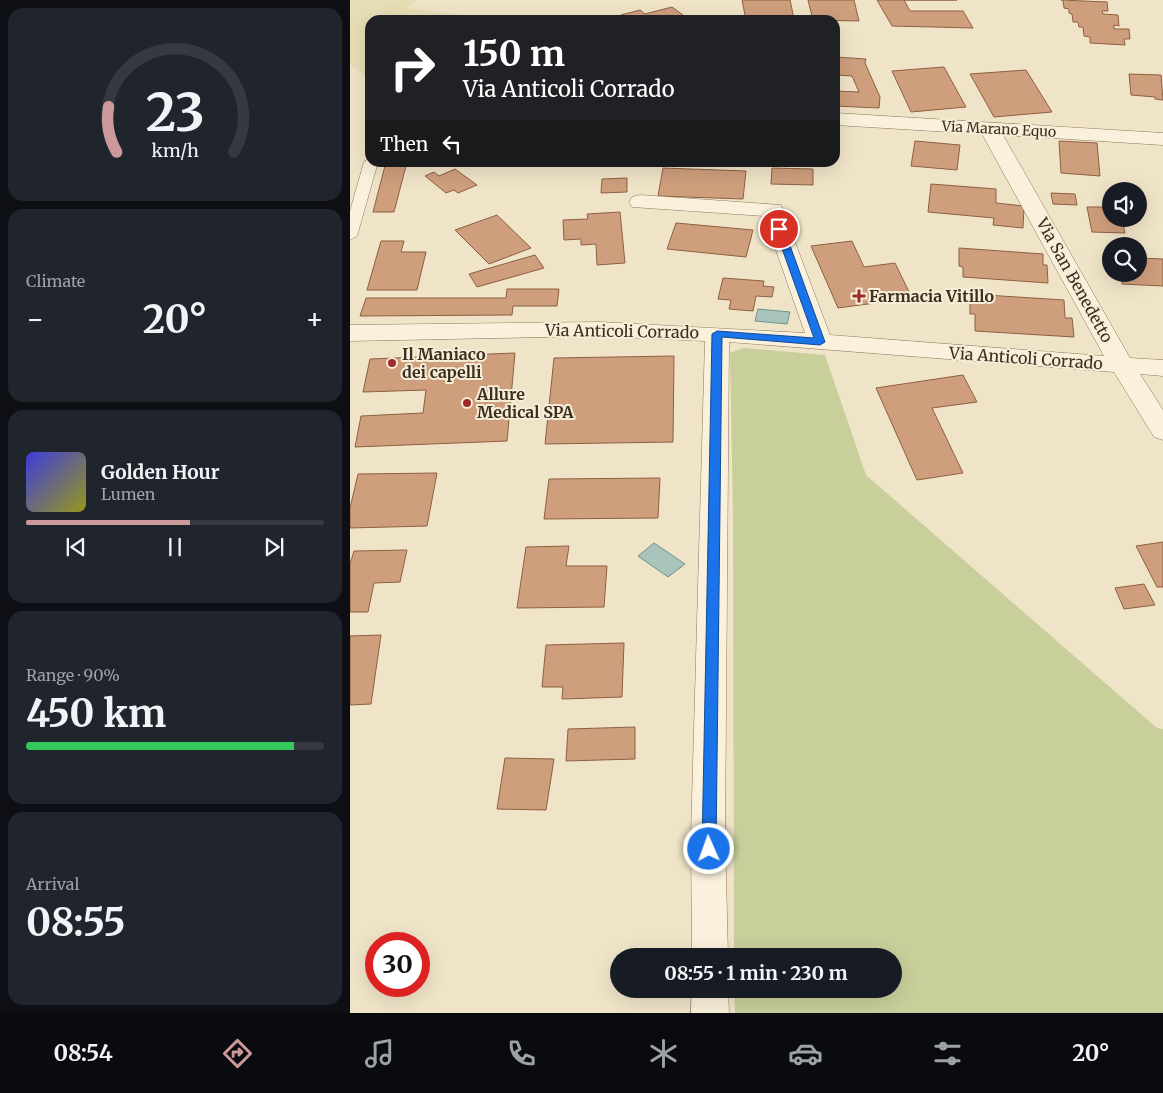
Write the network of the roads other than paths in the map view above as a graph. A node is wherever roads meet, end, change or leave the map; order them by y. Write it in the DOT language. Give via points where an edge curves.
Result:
graph roads {
  1 [pos="840,119"];
  2 [pos="989,128"];
  3 [pos="1163,139"];
  4 [pos="370,167"];
  5 [pos="640,202"];
  6 [pos="350,236"];
  7 [pos="350,333"];
  8 [pos="717,334"];
  9 [pos="820,342"];
  10 [pos="1122,365"];
  11 [pos="1163,368"];
  12 [pos="1163,431"];
  13 [pos="710,948"];
  14 [pos="710,998"];
  15 [pos="710,1013"];
  1 -- 2 [label="street, Via Marano Equo"];
  2 -- 3 [label="street, Via Marano Equo"];
  2 -- 10 [label="street, Via San Benedetto"];
  4 -- 6 [label="lane"];
  5 -- 9 [label="street" via="773,210"];
  7 -- 8 [label="street, Via Anticoli Corrado" via="599,329"];
  8 -- 9 [label="street, Via Anticoli Corrado"];
  8 -- 13 [label="street" via="708,836"];
  9 -- 10 [label="street, Via Anticoli Corrado"];
  10 -- 11 [label="street, Via Anticoli Corrado"];
  10 -- 12 [label="street, Via San Benedetto"];
  14 -- 15 [label="street"];
}
